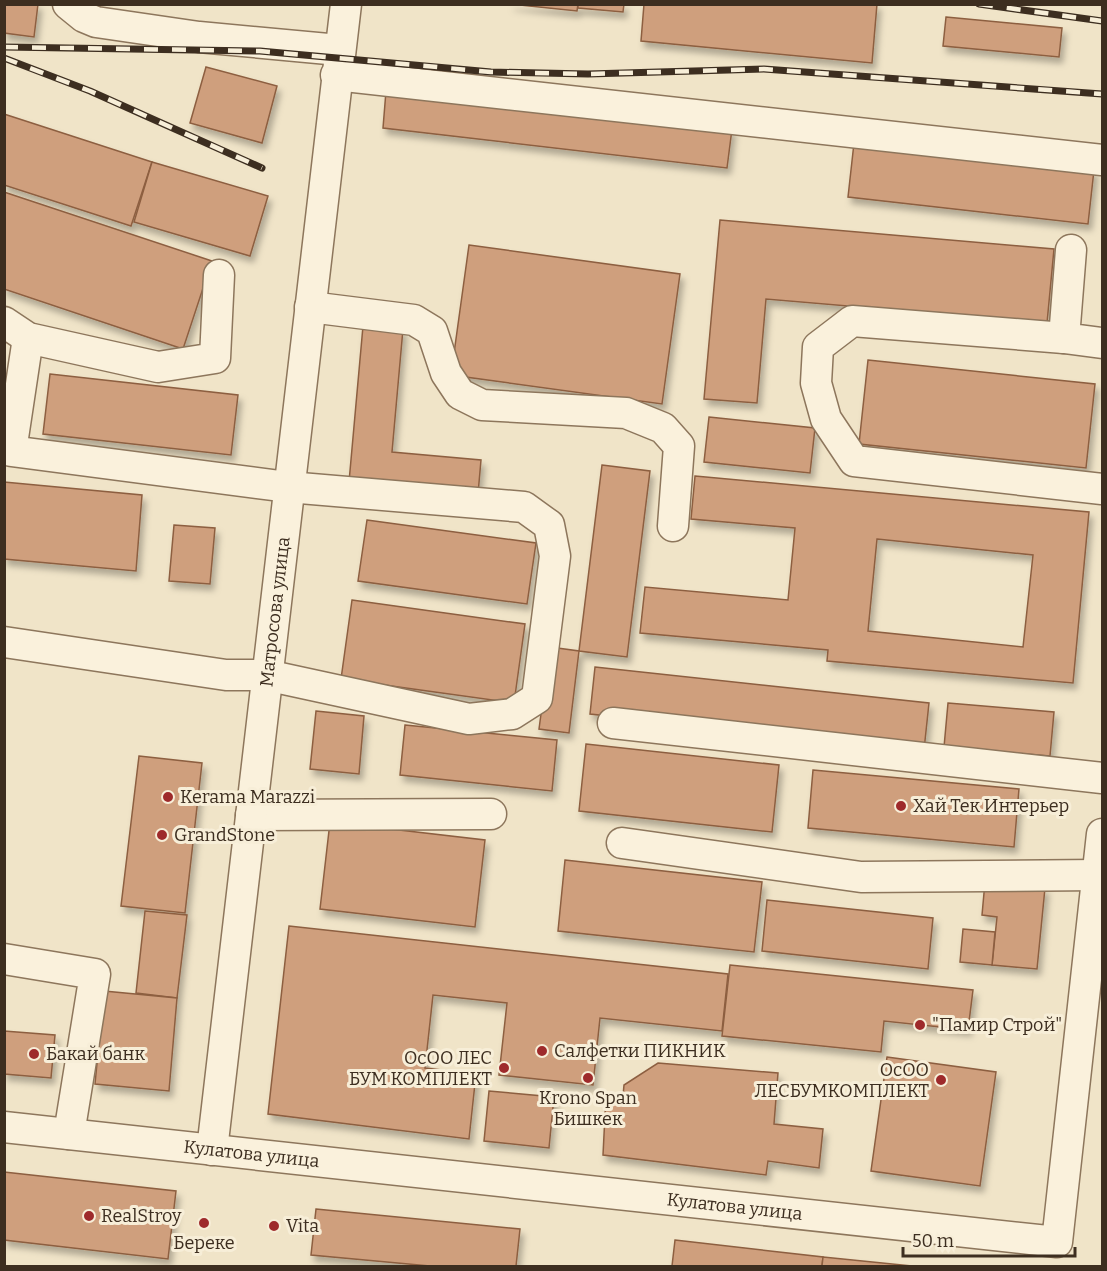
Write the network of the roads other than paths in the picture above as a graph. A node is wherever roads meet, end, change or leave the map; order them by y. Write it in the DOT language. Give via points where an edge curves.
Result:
graph roads {
  1 [pos="68,4"];
  2 [pos="345,4"];
  3 [pos="338,62"];
  4 [pos="1102,160"];
  5 [pos="1071,250"];
  6 [pos="219,275"];
  7 [pos="309,307"];
  8 [pos="16,330"];
  9 [pos="1064,338"];
  10 [pos="1102,343"];
  11 [pos="288,486"];
  12 [pos="1102,489"];
  13 [pos="673,525"];
  14 [pos="4,642"];
  15 [pos="266,675"];
  16 [pos="613,723"];
  17 [pos="1102,778"];
  18 [pos="491,814"];
  19 [pos="251,815"];
  20 [pos="1102,834"];
  21 [pos="622,843"];
  22 [pos="1098,875"];
  23 [pos="4,959"];
  24 [pos="1095,960"];
  25 [pos="4,1127"];
  26 [pos="69,1134"];
  27 [pos="212,1150"];
  1 -- 3 [label="street" via="96,22"];
  2 -- 3 [label="street, Матросова улица"];
  3 -- 4 [label="street"];
  3 -- 7 [label="street, Матросова улица"];
  5 -- 9 [label="street"];
  6 -- 8 [label="street" via="215,358 158,367"];
  7 -- 11 [label="street, Матросова улица"];
  7 -- 13 [label="street" via="414,320 432,331 446,373 460,394 482,405 626,413 663,429 679,446"];
  8 -- 11 [label="street" via="11,451"];
  9 -- 10 [label="street"];
  9 -- 12 [label="street" via="852,321 818,347 816,383 826,418 854,461"];
  11 -- 15 [label="street, Матросова улица"];
  11 -- 15 [label="street" via="524,507 549,525 555,556 537,698 512,714 469,719"];
  14 -- 15 [label="street" via="226,675"];
  15 -- 19 [label="street, Матросова улица"];
  16 -- 17 [label="street"];
  18 -- 19 [label="street"];
  19 -- 27 [label="street, Матросова улица"];
  20 -- 22 [label="street, Кулатова улица"];
  21 -- 22 [label="street" via="861,877"];
  22 -- 24 [label="street, Кулатова улица"];
  23 -- 26 [label="street" via="95,974"];
  24 -- 27 [label="street, Кулатова улица" via="1057,1242"];
  25 -- 26 [label="street, Кулатова улица"];
  26 -- 27 [label="street, Кулатова улица"];
}
